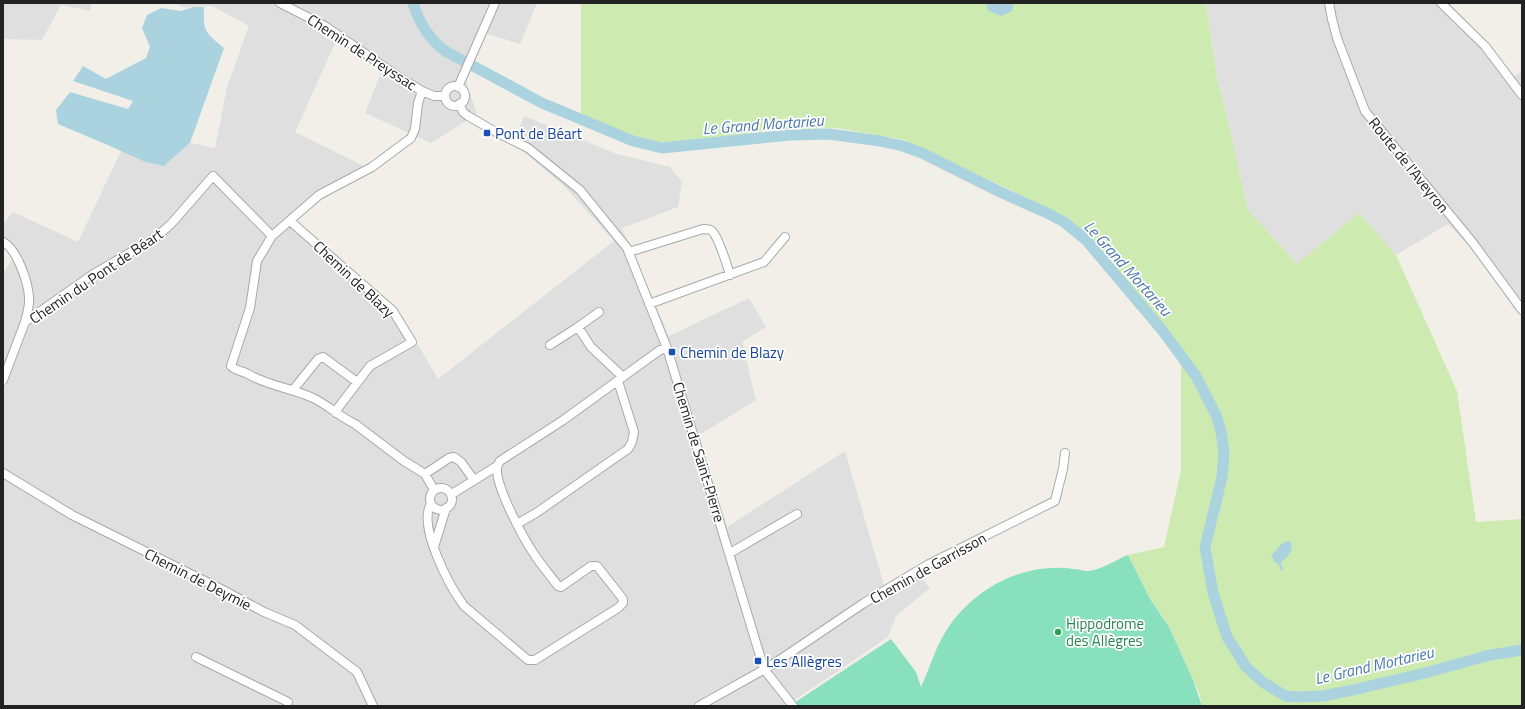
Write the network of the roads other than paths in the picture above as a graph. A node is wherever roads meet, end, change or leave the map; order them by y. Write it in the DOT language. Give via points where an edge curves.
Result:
graph roads {
  1 [pos="280,3"];
  2 [pos="495,3"];
  3 [pos="1329,3"];
  4 [pos="1441,3"];
  5 [pos="458,87"];
  6 [pos="422,91"];
  7 [pos="1522,95"];
  8 [pos="445,96"];
  9 [pos="459,104"];
  10 [pos="290,221"];
  11 [pos="272,236"];
  12 [pos="785,237"];
  13 [pos="3,242"];
  14 [pos="629,252"];
  15 [pos="730,275"];
  16 [pos="650,304"];
  17 [pos="1522,310"];
  18 [pos="599,312"];
  19 [pos="25,322"];
  20 [pos="578,327"];
  21 [pos="550,345"];
  22 [pos="667,348"];
  23 [pos="620,379"];
  24 [pos="3,380"];
  25 [pos="357,382"];
  26 [pos="293,390"];
  27 [pos="336,413"];
  28 [pos="1065,453"];
  29 [pos="498,464"];
  30 [pos="3,473"];
  31 [pos="424,474"];
  32 [pos="474,480"];
  33 [pos="434,490"];
  34 [pos="452,494"];
  35 [pos="431,504"];
  36 [pos="446,508"];
  37 [pos="797,514"];
  38 [pos="517,524"];
  39 [pos="434,548"];
  40 [pos="730,553"];
  41 [pos="196,657"];
  42 [pos="764,669"];
  43 [pos="288,702"];
  44 [pos="373,706"];
  45 [pos="699,706"];
  46 [pos="794,706"];
  1 -- 6 [label="street, Chemin de Preyssac" via="344,38 402,80"];
  2 -- 5 [label="street"];
  3 -- 17 [label="street, Route de l'Aveyron" via="1337,38 1365,111 1472,242"];
  4 -- 7 [label="street" via="1485,46"];
  5 -- 8 [label="street" via="449,88"];
  5 -- 9 [label="street" via="464,93 464,100"];
  6 -- 8 [label="street, Chemin de Preyssac" via="434,96"];
  6 -- 10 [label="street" via="411,138 372,167 319,195"];
  8 -- 9 [label="street" via="448,103"];
  9 -- 14 [label="street, Chemin de Saint-Pierre" via="468,116 528,148 580,190"];
  10 -- 11 [label="street"];
  10 -- 25 [label="street, Chemin de Blazy" via="393,311 412,342 370,366"];
  11 -- 19 [label="street, Chemin du Pont de Béart" via="212,176 171,224 155,238 92,275"];
  11 -- 26 [label="street" via="257,261 250,308 231,366 255,378"];
  12 -- 15 [label="street" via="764,262"];
  13 -- 19 [label="street" via="16,256 28,289"];
  14 -- 15 [label="street" via="709,229 722,250"];
  14 -- 16 [label="street, Chemin de Saint-Pierre"];
  15 -- 16 [label="street"];
  16 -- 22 [label="street, Chemin de Saint-Pierre"];
  18 -- 20 [label="street"];
  19 -- 24 [label="street, Chemin du Pont de Béart"];
  20 -- 21 [label="street"];
  20 -- 23 [label="street" via="591,347"];
  22 -- 23 [label="street" via="660,350"];
  22 -- 40 [label="street, Chemin de Saint-Pierre"];
  23 -- 29 [label="street"];
  23 -- 38 [label="street" via="634,432 628,449"];
  25 -- 26 [label="street" via="323,358 318,359"];
  25 -- 27 [label="street"];
  26 -- 27 [label="street" via="313,398"];
  27 -- 31 [label="street"];
  28 -- 42 [label="street, Chemin de Garrisson" via="1055,501 929,564"];
  29 -- 32 [label="street"];
  29 -- 38 [label="street" via="497,474 501,489"];
  30 -- 44 [label="street, Chemin de Deymie" via="72,515 264,612 295,625 356,672"];
  31 -- 32 [label="street" via="454,457 461,462"];
  31 -- 33 [label="street"];
  32 -- 34 [label="street"];
  33 -- 34 [label="street" via="444,487"];
  33 -- 35 [label="street"];
  34 -- 36 [label="street"];
  35 -- 36 [label="street" via="434,509"];
  35 -- 39 [label="street" via="428,509 428,525"];
  36 -- 39 [label="street"];
  37 -- 40 [label="street"];
  38 -- 39 [label="street" via="533,553 558,586 561,587 591,566 597,566 623,599 618,608 535,660 528,660 464,606 440,565"];
  40 -- 42 [label="street, Chemin de Saint-Pierre"];
  41 -- 43 [label="street"];
  42 -- 45 [label="street"];
  42 -- 46 [label="street, Chemin de Saint-Pierre"];
}
